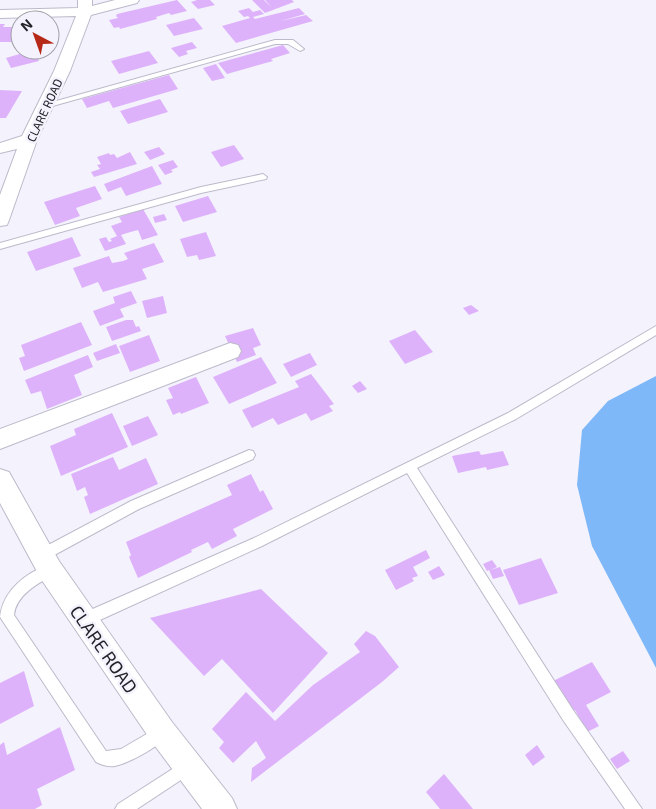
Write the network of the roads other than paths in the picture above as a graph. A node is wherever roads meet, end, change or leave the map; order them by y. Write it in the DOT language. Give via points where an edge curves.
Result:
graph roads {
  1 [pos="132,0"];
  2 [pos="85,6"];
  3 [pos="0,14"];
  4 [pos="300,49"];
  5 [pos="46,104"];
  6 [pos="28,140"];
  7 [pos="0,148"];
  8 [pos="263,177"];
  9 [pos="0,220"];
  10 [pos="0,246"];
  11 [pos="656,330"];
  12 [pos="230,351"];
  13 [pos="0,439"];
  14 [pos="249,455"];
  15 [pos="409,466"];
  16 [pos="0,480"];
  17 [pos="46,562"];
  18 [pos="84,620"];
  19 [pos="162,732"];
  20 [pos="188,767"];
  21 [pos="123,809"];
  22 [pos="221,809"];
  23 [pos="634,809"];
  1 -- 2 [label="street"];
  2 -- 3 [label="street"];
  2 -- 5 [label="street, CLARE ROAD" via="62,71"];
  4 -- 5 [label="lane" via="290,42 275,42"];
  5 -- 6 [label="street, CLARE ROAD"];
  6 -- 7 [label="street"];
  6 -- 9 [label="street, CLARE ROAD"];
  8 -- 10 [label="lane" via="192,192"];
  11 -- 15 [label="lane" via="512,416"];
  12 -- 13 [label="street"];
  14 -- 17 [label="lane" via="135,506"];
  15 -- 18 [label="lane" via="258,542"];
  15 -- 23 [label="lane" via="568,715"];
  16 -- 17 [label="street, CLARE ROAD"];
  17 -- 18 [label="street, CLARE ROAD"];
  17 -- 19 [label="lane" via="9,605 7,617 101,757 117,759"];
  18 -- 19 [label="street, CLARE ROAD"];
  19 -- 20 [label="street, CLARE ROAD"];
  20 -- 21 [label="lane"];
  20 -- 22 [label="street, CLARE ROAD"];
}
